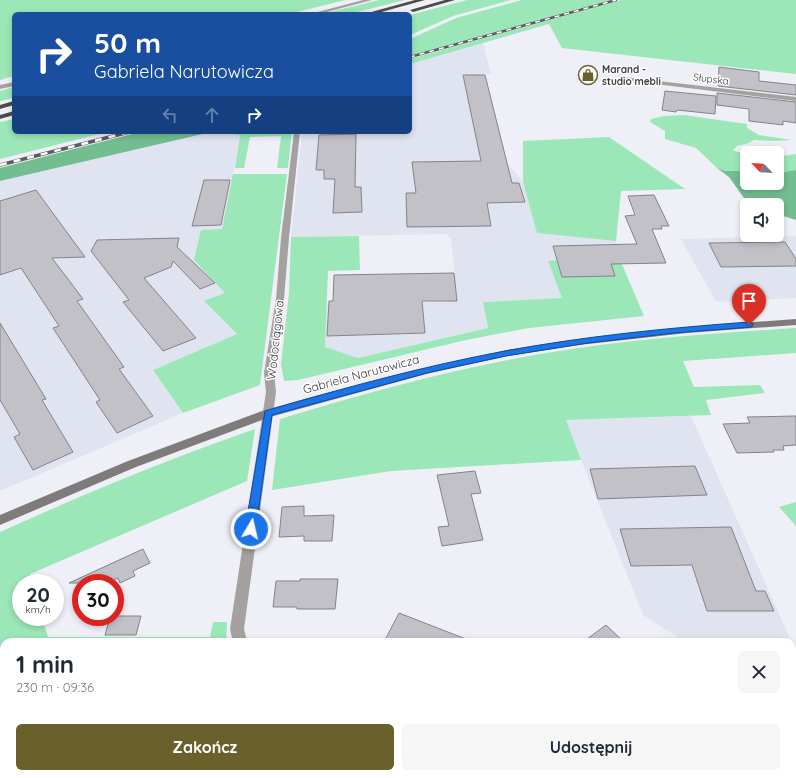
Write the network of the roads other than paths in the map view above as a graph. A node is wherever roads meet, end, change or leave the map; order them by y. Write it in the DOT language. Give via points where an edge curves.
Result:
graph roads {
  1 [pos="369,0"];
  2 [pos="422,0"];
  3 [pos="452,0"];
  4 [pos="321,12"];
  5 [pos="375,12"];
  6 [pos="406,12"];
  7 [pos="624,79"];
  8 [pos="12,84"];
  9 [pos="0,87"];
  10 [pos="796,99"];
  11 [pos="12,104"];
  12 [pos="0,107"];
  13 [pos="12,113"];
  14 [pos="0,116"];
  15 [pos="297,134"];
  16 [pos="796,322"];
  17 [pos="268,413"];
  18 [pos="0,520"];
  19 [pos="239,638"];
  1 -- 4 [label="street"];
  2 -- 5 [label="highway"];
  3 -- 6 [label="highway"];
  7 -- 10 [label="street, Słupska"];
  8 -- 9 [label="street"];
  11 -- 12 [label="highway"];
  13 -- 14 [label="highway"];
  15 -- 17 [label="street, Wodociągowa" via="280,299 269,373 271,392"];
  16 -- 17 [label="main road, Gabriela Narutowicza" via="588,340 506,354 431,369"];
  17 -- 18 [label="main road, Gabriela Narutowicza" via="112,471"];
  17 -- 19 [label="street, Wodociągowa" via="237,629"];
}
